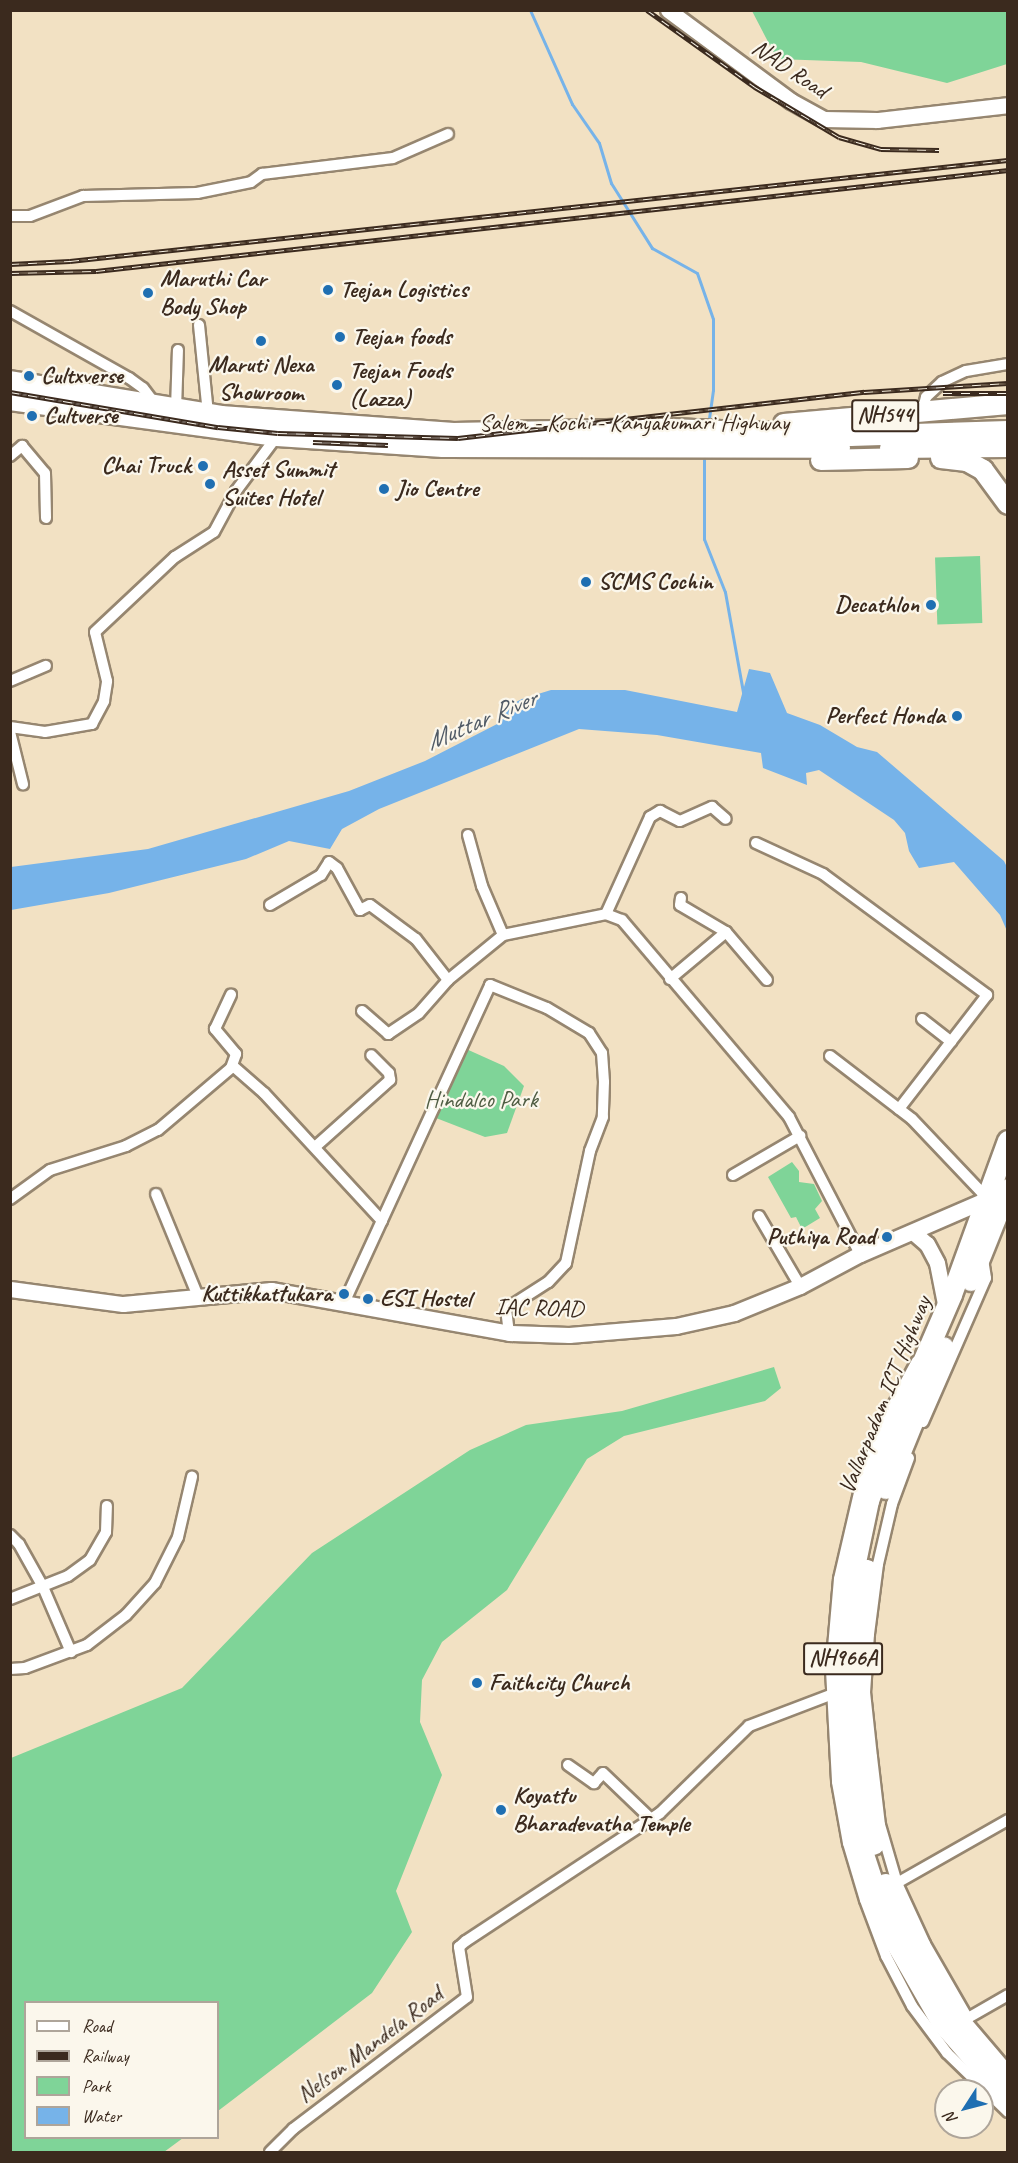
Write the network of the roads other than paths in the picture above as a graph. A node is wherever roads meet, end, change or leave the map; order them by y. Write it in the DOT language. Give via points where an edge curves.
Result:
graph roads {
  1 [pos="668,10"];
  2 [pos="1008,105"];
  3 [pos="448,134"];
  4 [pos="10,216"];
  5 [pos="10,310"];
  6 [pos="199,326"];
  7 [pos="178,350"];
  8 [pos="1008,364"];
  9 [pos="10,381"];
  10 [pos="10,400"];
  11 [pos="1008,404"];
  12 [pos="166,407"];
  13 [pos="922,412"];
  14 [pos="208,414"];
  15 [pos="1008,431"];
  16 [pos="765,433"];
  17 [pos="277,436"];
  18 [pos="734,439"];
  19 [pos="1008,447"];
  20 [pos="796,449"];
  21 [pos="10,456"];
  22 [pos="1008,504"];
  23 [pos="45,518"];
  24 [pos="46,666"];
  25 [pos="10,681"];
  26 [pos="10,727"];
  27 [pos="10,732"];
  28 [pos="23,784"];
  29 [pos="726,819"];
  30 [pos="468,835"];
  31 [pos="756,843"];
  32 [pos="681,898"];
  33 [pos="270,905"];
  34 [pos="606,914"];
  35 [pos="726,932"];
  36 [pos="503,935"];
  37 [pos="670,979"];
  38 [pos="448,980"];
  39 [pos="767,980"];
  40 [pos="231,994"];
  41 [pos="362,1011"];
  42 [pos="922,1019"];
  43 [pos="951,1042"];
  44 [pos="371,1055"];
  45 [pos="830,1056"];
  46 [pos="233,1066"];
  47 [pos="899,1109"];
  48 [pos="800,1136"];
  49 [pos="1008,1141"];
  50 [pos="315,1147"];
  51 [pos="733,1175"];
  52 [pos="1007,1190"];
  53 [pos="156,1194"];
  54 [pos="10,1199"];
  55 [pos="988,1199"];
  56 [pos="759,1216"];
  57 [pos="382,1221"];
  58 [pos="913,1232"];
  59 [pos="982,1252"];
  60 [pos="860,1254"];
  61 [pos="800,1286"];
  62 [pos="10,1289"];
  63 [pos="197,1294"];
  64 [pos="344,1303"];
  65 [pos="946,1309"];
  66 [pos="509,1333"];
  67 [pos="927,1355"];
  68 [pos="192,1477"];
  69 [pos="107,1506"];
  70 [pos="10,1535"];
  71 [pos="43,1587"];
  72 [pos="10,1599"];
  73 [pos="71,1652"];
  74 [pos="10,1669"];
  75 [pos="833,1694"];
  76 [pos="568,1765"];
  77 [pos="651,1819"];
  78 [pos="1008,1820"];
  79 [pos="897,1883"];
  80 [pos="1008,1995"];
  81 [pos="968,2018"];
  82 [pos="1008,2065"];
  83 [pos="1008,2078"];
  84 [pos="1008,2098"];
  85 [pos="1008,2112"];
  86 [pos="270,2152"];
  1 -- 2 [label="main road, NAD Road" via="790,101 824,119 877,120"];
  3 -- 4 [label="street" via="393,158 262,174 251,182 197,193 83,196 30,216"];
  5 -- 12 [label="street" via="129,378"];
  6 -- 14 [label="street"];
  7 -- 12 [label="street"];
  8 -- 13 [label="street" via="966,371 942,382 926,397"];
  9 -- 12 [label="highway, Salem - Kochi - Kanyakumari Highway / NH544"];
  10 -- 17 [label="highway, Salem - Kochi - Kanyakumari Highway / NH544"];
  11 -- 13 [label="highway, NH544"];
  12 -- 14 [label="highway, Salem - Kochi - Kanyakumari Highway / NH544"];
  13 -- 16 [label="highway, NH544" via="788,422"];
  14 -- 18 [label="highway, Salem - Kochi - Kanyakumari Highway / NH544" via="453,433 670,429"];
  15 -- 16 [label="highway, Salem - Kochi - Kanyakumari Highway" via="850,436"];
  16 -- 18 [label="highway, Salem - Kochi - Kanyakumari Highway / NH544"];
  17 -- 18 [label="highway, Salem - Kochi - Kanyakumari Highway / NH544" via="443,447 671,449"];
  17 -- 26 [label="street" via="236,491 214,532 175,557 95,632 107,681 104,701 92,724 45,732"];
  18 -- 20 [label="highway, Salem - Kochi - Kanyakumari Highway / NH544"];
  19 -- 20 [label="highway, Salem - Kochi - Kanyakumari Highway / NH544"];
  20 -- 22 [label="highway" via="813,460 967,461 983,470"];
  21 -- 23 [label="street" via="22,446 45,473"];
  24 -- 25 [label="street"];
  27 -- 28 [label="street"];
  29 -- 34 [label="street" via="712,807 680,821 660,811 650,817"];
  30 -- 36 [label="street" via="482,886"];
  31 -- 43 [label="street" via="823,874 987,996"];
  32 -- 35 [label="street" via="680,905"];
  33 -- 38 [label="street" via="321,875 328,862 337,868 360,910 370,905 416,939"];
  34 -- 36 [label="street"];
  34 -- 37 [label="street" via="622,920"];
  35 -- 37 [label="street"];
  35 -- 39 [label="street"];
  36 -- 38 [label="street"];
  37 -- 48 [label="street" via="757,1076"];
  38 -- 41 [label="street" via="418,1013 388,1034"];
  40 -- 46 [label="street" via="215,1029 236,1054"];
  42 -- 43 [label="street"];
  43 -- 47 [label="street"];
  44 -- 50 [label="street" via="389,1073 390,1080"];
  45 -- 47 [label="street"];
  46 -- 50 [label="street"];
  46 -- 54 [label="street" via="158,1130 126,1146 50,1170"];
  47 -- 55 [label="street"];
  48 -- 51 [label="street"];
  48 -- 60 [label="street"];
  49 -- 55 [label="highway, Vallarpadam ICT Highway / NH966A"];
  50 -- 57 [label="street"];
  52 -- 55 [label="main road, IAC ROAD"];
  52 -- 59 [label="highway, Vallarpadam ICT Highway / NH966A"];
  53 -- 63 [label="street"];
  55 -- 58 [label="main road, IAC ROAD"];
  55 -- 65 [label="highway, Vallarpadam ICT Highway / NH966A"];
  56 -- 61 [label="street"];
  57 -- 64 [label="street"];
  57 -- 66 [label="street" via="490,986 547,1008 589,1033 602,1053 603,1117 590,1151 574,1242 566,1263 548,1282 506,1309"];
  58 -- 60 [label="main road, IAC ROAD"];
  58 -- 65 [label="main road" via="927,1244 937,1263"];
  59 -- 79 [label="street" via="986,1278 916,1439 892,1504 878,1564 866,1692 880,1825"];
  59 -- 83 [label="highway, Vallarpadam ICT Highway / NH966A" via="890,1477 873,1533 857,1646 857,1710 869,1827 888,1892 916,1952 950,2010"];
  60 -- 61 [label="main road, IAC ROAD"];
  61 -- 66 [label="main road, IAC ROAD" via="734,1313 676,1326 569,1335"];
  62 -- 63 [label="main road, IAC ROAD" via="123,1304"];
  63 -- 64 [label="main road, IAC ROAD" via="271,1290"];
  64 -- 66 [label="main road, IAC ROAD"];
  65 -- 67 [label="highway, Vallarpadam ICT Highway / NH966A"];
  67 -- 75 [label="street" via="912,1364 884,1422 848,1530 833,1630"];
  67 -- 84 [label="highway, Vallarpadam ICT Highway / NH966A" via="883,1458 857,1547 843,1659 846,1775 871,1881 912,1976 942,2023"];
  68 -- 73 [label="street" via="178,1537 155,1583 126,1615"];
  69 -- 71 [label="street" via="106,1532 90,1560"];
  70 -- 71 [label="street" via="20,1544"];
  71 -- 72 [label="street"];
  71 -- 73 [label="street"];
  73 -- 74 [label="street"];
  75 -- 77 [label="street, Nelson Mandela Road" via="749,1726"];
  75 -- 85 [label="street" via="837,1782 848,1843 886,1956 912,2006 947,2053"];
  76 -- 77 [label="street" via="594,1783 603,1773"];
  77 -- 86 [label="street, Nelson Mandela Road" via="459,1947 467,1997 292,2129"];
  78 -- 79 [label="street"];
  79 -- 81 [label="street" via="946,1984"];
  80 -- 81 [label="street"];
  81 -- 82 [label="street"];
}
